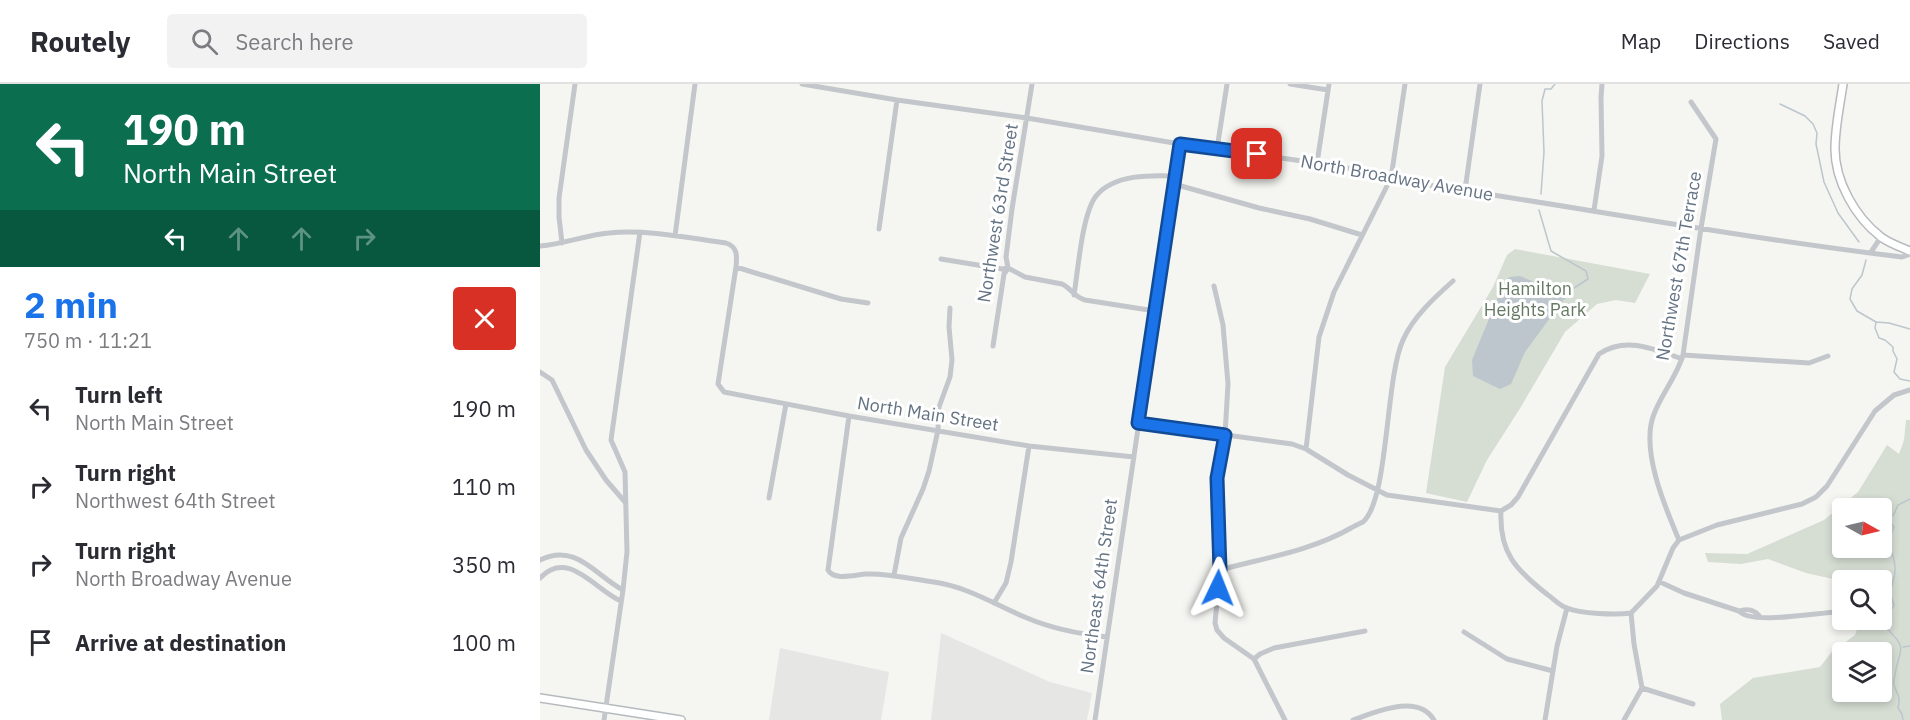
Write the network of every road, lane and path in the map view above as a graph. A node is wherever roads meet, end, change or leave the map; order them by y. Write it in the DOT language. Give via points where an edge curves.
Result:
graph roads {
  1 [pos="574,84"];
  2 [pos="695,84"];
  3 [pos="802,84"];
  4 [pos="861,84"];
  5 [pos="1032,84"];
  6 [pos="1227,84"];
  7 [pos="1290,84"];
  8 [pos="1405,84"];
  9 [pos="1480,84"];
  10 [pos="1602,84"];
  11 [pos="1843,84"];
  12 [pos="1329,87"];
  13 [pos="860,93"];
  14 [pos="897,100"];
  15 [pos="1691,102"];
  16 [pos="1027,118"];
  17 [pos="1180,144"];
  18 [pos="1217,149"];
  19 [pos="1317,163"];
  20 [pos="1176,176"];
  21 [pos="1391,178"];
  22 [pos="1174,184"];
  23 [pos="1465,190"];
  24 [pos="1594,210"];
  25 [pos="1701,228"];
  26 [pos="879,229"];
  27 [pos="640,232"];
  28 [pos="1362,235"];
  29 [pos="675,236"];
  30 [pos="1881,237"];
  31 [pos="562,243"];
  32 [pos="540,246"];
  33 [pos="1871,252"];
  34 [pos="1910,253"];
  35 [pos="940,259"];
  36 [pos="736,267"];
  37 [pos="1008,268"];
  38 [pos="1453,280"];
  39 [pos="1214,286"];
  40 [pos="1074,295"];
  41 [pos="868,303"];
  42 [pos="950,308"];
  43 [pos="1155,311"];
  44 [pos="993,346"];
  45 [pos="1828,356"];
  46 [pos="1683,357"];
  47 [pos="540,372"];
  48 [pos="1910,390"];
  49 [pos="786,404"];
  50 [pos="849,416"];
  51 [pos="1138,423"];
  52 [pos="938,430"];
  53 [pos="1225,435"];
  54 [pos="1029,446"];
  55 [pos="1306,449"];
  56 [pos="1134,457"];
  57 [pos="1377,491"];
  58 [pos="769,498"];
  59 [pos="625,502"];
  60 [pos="1501,511"];
  61 [pos="1679,540"];
  62 [pos="540,560"];
  63 [pos="1220,570"];
  64 [pos="894,575"];
  65 [pos="540,578"];
  66 [pos="1660,582"];
  67 [pos="623,590"];
  68 [pos="621,601"];
  69 [pos="994,603"];
  70 [pos="1567,608"];
  71 [pos="1832,612"];
  72 [pos="1631,613"];
  73 [pos="1365,631"];
  74 [pos="1464,632"];
  75 [pos="1107,637"];
  76 [pos="1254,658"];
  77 [pos="1553,671"];
  78 [pos="1642,688"];
  79 [pos="540,698"];
  80 [pos="1693,704"];
  81 [pos="606,707"];
  82 [pos="604,720"];
  83 [pos="681,720"];
  84 [pos="1095,720"];
  85 [pos="1285,720"];
  86 [pos="1353,720"];
  87 [pos="1434,720"];
  88 [pos="1545,720"];
  89 [pos="1624,720"];
  1 -- 31 [label="street" via="559,198"];
  2 -- 29 [label="street"];
  3 -- 13 [label="street, North Broadway Avenue"];
  4 -- 13 [label="street"];
  5 -- 16 [label="street, Northwest 63rd Street"];
  6 -- 18 [label="street"];
  7 -- 12 [label="street"];
  8 -- 21 [label="street"];
  9 -- 23 [label="street"];
  10 -- 24 [label="street" via="1602,156"];
  11 -- 30 [label="main road" via="1835,147 1838,172 1854,208"];
  12 -- 19 [label="street"];
  13 -- 14 [label="street, North Broadway Avenue"];
  14 -- 16 [label="street, North Broadway Avenue"];
  14 -- 26 [label="street"];
  15 -- 25 [label="street, Northwest 67th Terrace" via="1716,139"];
  16 -- 17 [label="street, North Broadway Avenue"];
  16 -- 37 [label="street, Northwest 63rd Street" via="1006,257"];
  17 -- 18 [label="street, North Broadway Avenue"];
  17 -- 20 [label="street, Northeast 64th Street"];
  18 -- 19 [label="street, North Broadway Avenue"];
  19 -- 21 [label="street, North Broadway Avenue"];
  20 -- 22 [label="street, Northeast 64th Street"];
  20 -- 40 [label="street" via="1136,176 1097,195 1087,213"];
  21 -- 23 [label="street, North Broadway Avenue"];
  21 -- 28 [label="street"];
  22 -- 28 [label="street"];
  22 -- 43 [label="street, Northeast 64th Street"];
  23 -- 24 [label="street, North Broadway Avenue"];
  24 -- 25 [label="street, North Broadway Avenue"];
  25 -- 33 [label="street, North Broadway Avenue"];
  25 -- 46 [label="street, Northwest 67th Terrace"];
  27 -- 29 [label="street"];
  27 -- 31 [label="street" via="607,233"];
  27 -- 59 [label="street" via="611,440 625,472"];
  28 -- 55 [label="street" via="1323,321"];
  29 -- 36 [label="street" via="730,244 735,249"];
  30 -- 33 [label="street"];
  30 -- 34 [label="main road"];
  31 -- 32 [label="street"];
  33 -- 34 [label="street, North Broadway Avenue" via="1902,257"];
  35 -- 37 [label="street"];
  36 -- 41 [label="street" via="841,299"];
  36 -- 49 [label="street, North Main Street" via="718,384 724,392"];
  37 -- 40 [label="street" via="1025,277 1067,286"];
  37 -- 44 [label="street, Northwest 63rd Street"];
  38 -- 57 [label="street" via="1403,340"];
  39 -- 53 [label="street" via="1228,366"];
  40 -- 43 [label="street"];
  42 -- 52 [label="street" via="952,360 939,407"];
  43 -- 51 [label="street, Northeast 64th Street"];
  45 -- 46 [label="street" via="1809,363"];
  46 -- 60 [label="street" via="1625,344 1599,354 1516,500"];
  46 -- 61 [label="street, Northwest 67th Terrace" via="1655,411 1650,437 1660,494"];
  47 -- 59 [label="street" via="552,380 586,450"];
  48 -- 61 [label="street" via="1894,395 1875,411 1816,497"];
  49 -- 50 [label="street, North Main Street"];
  49 -- 58 [label="street"];
  50 -- 52 [label="street, North Main Street"];
  50 -- 64 [label="street" via="828,570 832,576"];
  51 -- 53 [label="street"];
  51 -- 56 [label="street, Northeast 64th Street"];
  52 -- 54 [label="street, North Main Street"];
  52 -- 64 [label="street" via="923,489 901,538"];
  53 -- 55 [label="street"];
  53 -- 63 [label="street" via="1217,478"];
  54 -- 56 [label="street, North Main Street"];
  54 -- 69 [label="street" via="1009,573"];
  55 -- 57 [label="street"];
  56 -- 75 [label="street, Northeast 64th Street"];
  57 -- 60 [label="street"];
  57 -- 63 [label="street" via="1364,521 1336,537"];
  59 -- 67 [label="street" via="627,552"];
  60 -- 70 [label="street" via="1510,560"];
  61 -- 66 [label="street"];
  62 -- 67 [label="street" via="558,555 577,559"];
  63 -- 76 [label="street" via="1217,630"];
  64 -- 69 [label="street" via="954,586"];
  65 -- 68 [label="street" via="554,568 572,568"];
  66 -- 71 [label="street" via="1756,618"];
  66 -- 72 [label="street"];
  67 -- 68 [label="street"];
  68 -- 81 [label="street"];
  69 -- 75 [label="street" via="1042,624"];
  70 -- 72 [label="street" via="1610,615"];
  70 -- 77 [label="street"];
  72 -- 78 [label="street"];
  73 -- 76 [label="street" via="1274,648"];
  74 -- 77 [label="street" via="1507,659"];
  75 -- 84 [label="street, Northeast 64th Street"];
  76 -- 85 [label="street"];
  77 -- 88 [label="street"];
  78 -- 80 [label="street"];
  78 -- 89 [label="street"];
  79 -- 81 [label="main road"];
  81 -- 82 [label="street"];
  81 -- 83 [label="main road"];
  86 -- 87 [label="street" via="1385,709 1413,706 1427,711"];
}
